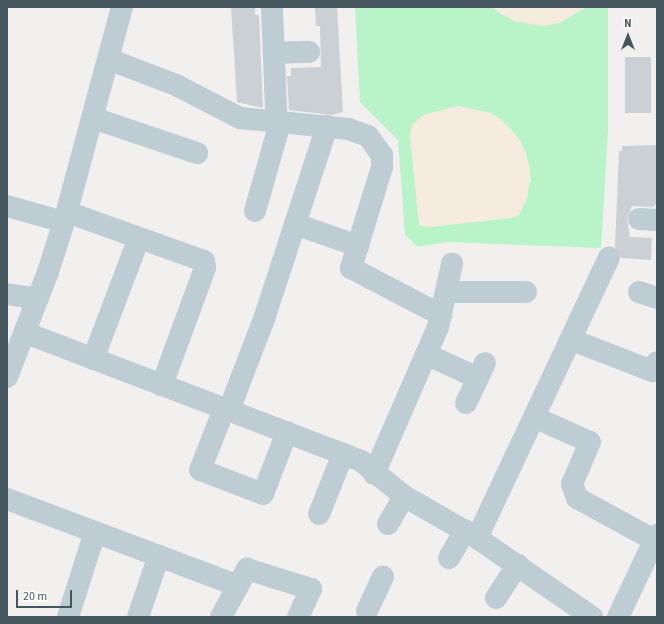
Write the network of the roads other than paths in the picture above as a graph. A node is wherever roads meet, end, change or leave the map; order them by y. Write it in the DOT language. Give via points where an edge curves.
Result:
graph roads {
  1 [pos="122,7"];
  2 [pos="272,7"];
  3 [pos="309,52"];
  4 [pos="274,53"];
  5 [pos="108,59"];
  6 [pos="93,118"];
  7 [pos="278,123"];
  8 [pos="327,126"];
  9 [pos="197,153"];
  10 [pos="7,206"];
  11 [pos="255,211"];
  12 [pos="66,217"];
  13 [pos="295,224"];
  14 [pos="139,238"];
  15 [pos="358,246"];
  16 [pos="609,258"];
  17 [pos="452,264"];
  18 [pos="446,292"];
  19 [pos="526,292"];
  20 [pos="7,294"];
  21 [pos="38,299"];
  22 [pos="441,315"];
  23 [pos="26,333"];
  24 [pos="572,340"];
  25 [pos="426,354"];
  26 [pos="93,359"];
  27 [pos="657,362"];
  28 [pos="7,377"];
  29 [pos="162,385"];
  30 [pos="466,403"];
  31 [pos="227,410"];
  32 [pos="536,418"];
  33 [pos="286,432"];
  34 [pos="343,454"];
  35 [pos="374,474"];
  36 [pos="404,496"];
  37 [pos="7,499"];
  38 [pos="319,514"];
  39 [pos="388,524"];
  40 [pos="95,532"];
  41 [pos="471,534"];
  42 [pos="656,538"];
  43 [pos="159,555"];
  44 [pos="449,558"];
  45 [pos="518,564"];
  46 [pos="383,577"];
  47 [pos="238,586"];
  48 [pos="496,598"];
  49 [pos="369,615"];
  50 [pos="622,615"];
  51 [pos="68,617"];
  52 [pos="138,617"];
  53 [pos="221,617"];
  54 [pos="298,617"];
  55 [pos="592,617"];
  1 -- 5 [label="street"];
  2 -- 4 [label="street"];
  3 -- 4 [label="street"];
  4 -- 7 [label="street"];
  5 -- 6 [label="street"];
  5 -- 7 [label="street" via="176,84 240,118"];
  6 -- 9 [label="street"];
  6 -- 12 [label="street"];
  7 -- 8 [label="street"];
  7 -- 11 [label="street"];
  8 -- 13 [label="street"];
  8 -- 15 [label="street" via="348,129 368,136 382,155 382,167"];
  10 -- 12 [label="street"];
  12 -- 14 [label="street"];
  12 -- 21 [label="street"];
  13 -- 15 [label="street"];
  13 -- 31 [label="street" via="264,319"];
  14 -- 26 [label="street"];
  14 -- 29 [label="street" via="204,261 205,268"];
  15 -- 22 [label="street" via="351,268"];
  16 -- 24 [label="street"];
  17 -- 18 [label="street"];
  18 -- 19 [label="street"];
  18 -- 22 [label="street"];
  20 -- 21 [label="street"];
  21 -- 23 [label="street"];
  22 -- 25 [label="street"];
  23 -- 26 [label="street"];
  23 -- 28 [label="street"];
  24 -- 27 [label="street" via="652,371"];
  24 -- 32 [label="street"];
  25 -- 30 [label="street" via="481,370"];
  25 -- 35 [label="street"];
  26 -- 29 [label="street"];
  29 -- 31 [label="street"];
  31 -- 33 [label="street"];
  31 -- 33 [label="street" via="223,412 200,470 263,494"];
  32 -- 41 [label="street"];
  32 -- 42 [label="street" via="590,442 572,484 577,498"];
  33 -- 34 [label="street"];
  34 -- 35 [label="street" via="361,461"];
  34 -- 38 [label="street"];
  35 -- 36 [label="street"];
  36 -- 39 [label="street"];
  36 -- 41 [label="street"];
  37 -- 40 [label="street"];
  40 -- 43 [label="street"];
  40 -- 51 [label="street"];
  41 -- 44 [label="street"];
  41 -- 45 [label="street"];
  42 -- 50 [label="street"];
  43 -- 47 [label="street"];
  43 -- 52 [label="street"];
  45 -- 48 [label="street"];
  45 -- 55 [label="street"];
  46 -- 49 [label="street"];
  47 -- 53 [label="street"];
  47 -- 54 [label="street" via="247,569 311,589"];
}
